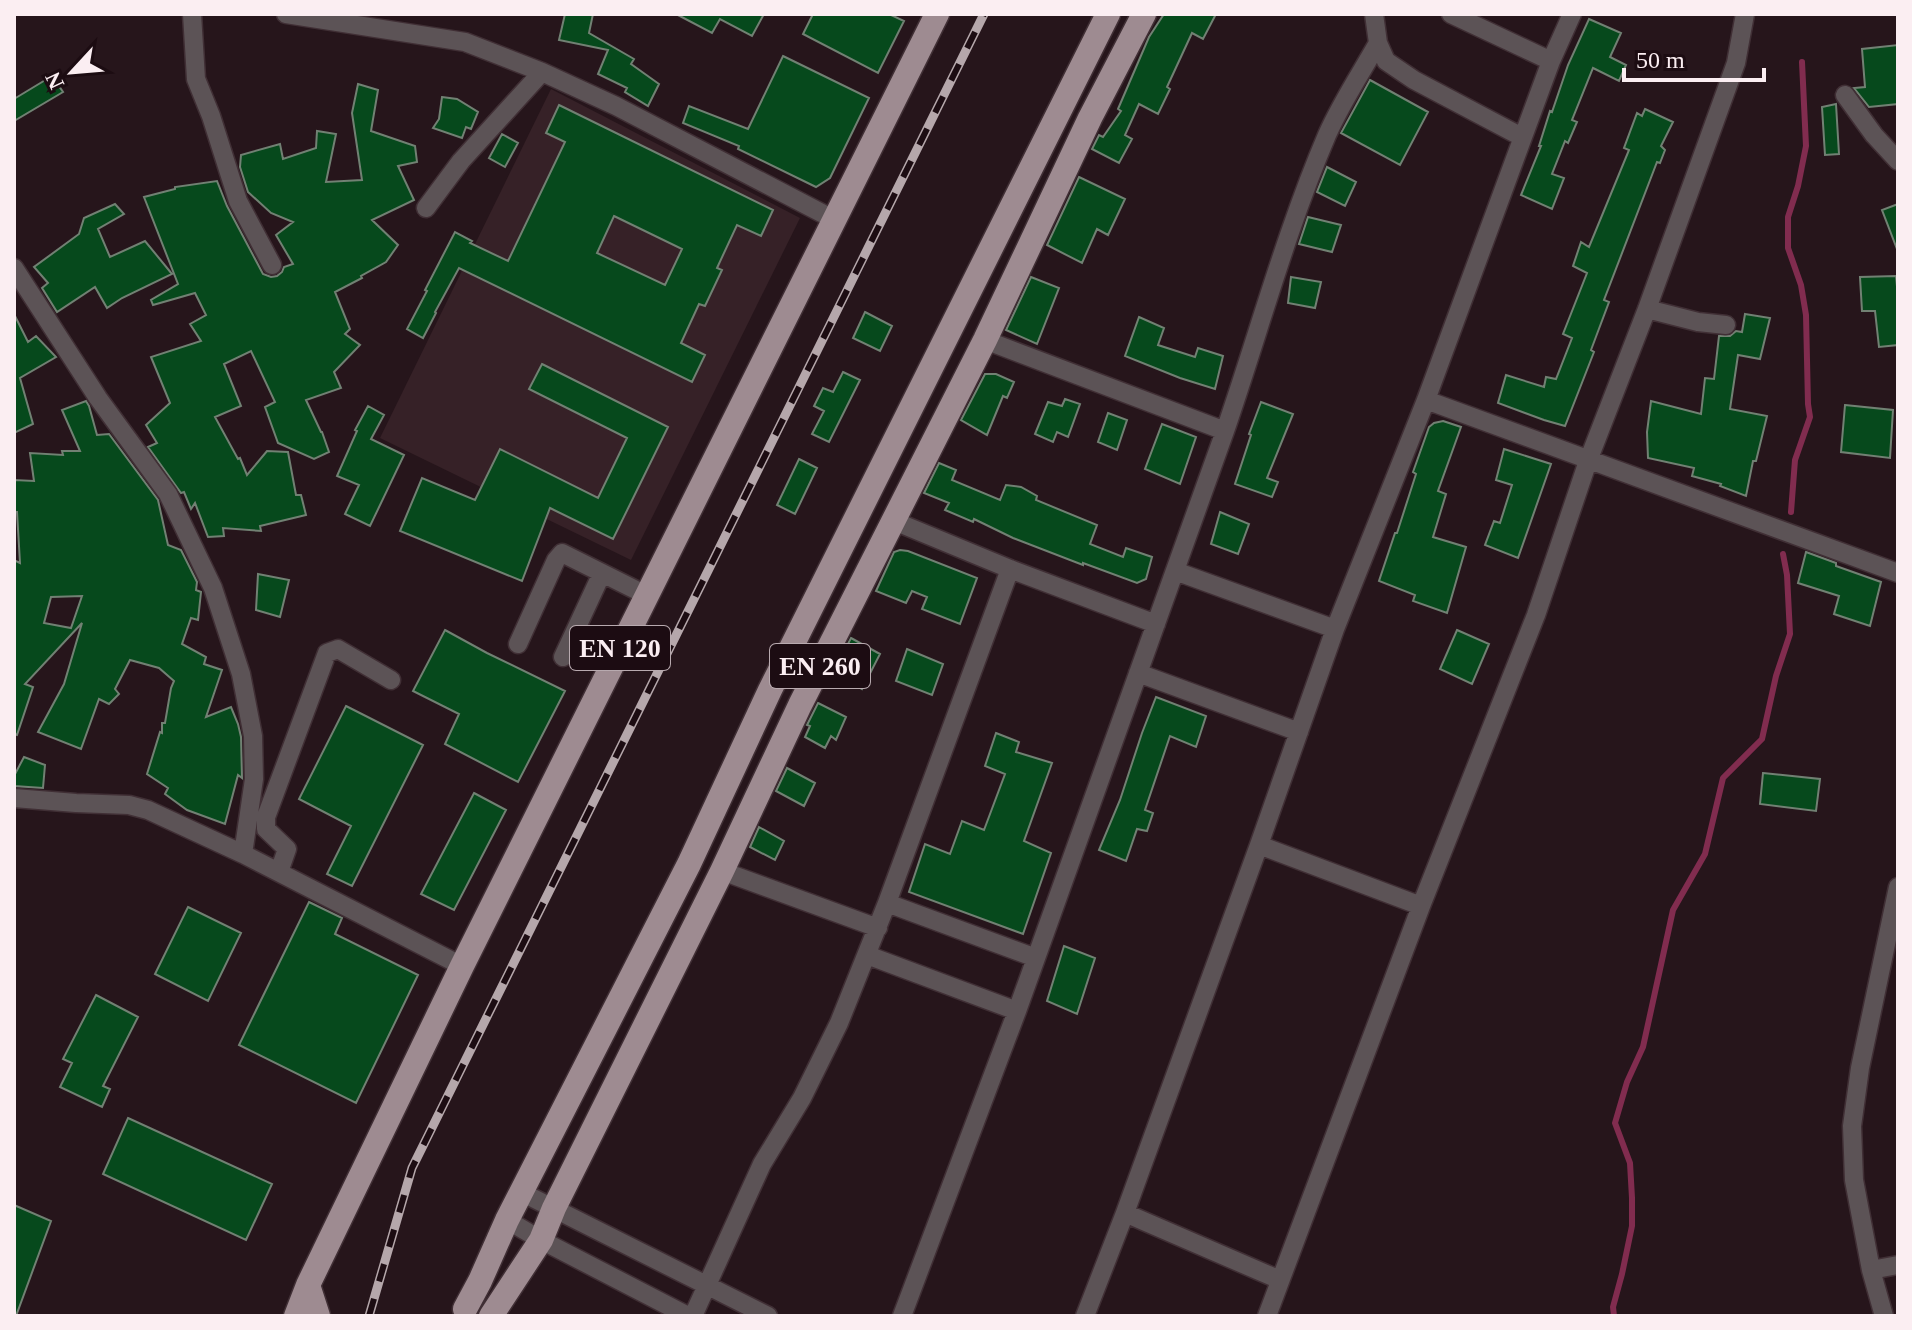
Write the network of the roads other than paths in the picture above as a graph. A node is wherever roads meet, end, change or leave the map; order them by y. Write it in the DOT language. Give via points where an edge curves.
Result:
graph roads {
  1 [pos="192,14"];
  2 [pos="286,14"];
  3 [pos="937,14"];
  4 [pos="1108,14"];
  5 [pos="1144,14"];
  6 [pos="1374,14"];
  7 [pos="1451,14"];
  8 [pos="1572,14"];
  9 [pos="1745,14"];
  10 [pos="1378,43"];
  11 [pos="1551,61"];
  12 [pos="542,72"];
  13 [pos="1845,95"];
  14 [pos="1062,104"];
  15 [pos="1090,118"];
  16 [pos="1522,137"];
  17 [pos="1898,161"];
  18 [pos="426,208"];
  19 [pos="835,220"];
  20 [pos="272,265"];
  21 [pos="14,268"];
  22 [pos="1647,309"];
  23 [pos="1726,325"];
  24 [pos="985,340"];
  25 [pos="1426,400"];
  26 [pos="1225,431"];
  27 [pos="1588,461"];
  28 [pos="894,521"];
  29 [pos="1010,569"];
  30 [pos="1175,571"];
  31 [pos="602,573"];
  32 [pos="1898,573"];
  33 [pos="646,595"];
  34 [pos="1156,624"];
  35 [pos="1335,629"];
  36 [pos="518,644"];
  37 [pos="563,657"];
  38 [pos="1138,673"];
  39 [pos="391,680"];
  40 [pos="770,690"];
  41 [pos="800,705"];
  42 [pos="1299,732"];
  43 [pos="14,798"];
  44 [pos="1259,845"];
  45 [pos="243,854"];
  46 [pos="722,871"];
  47 [pos="279,872"];
  48 [pos="1898,887"];
  49 [pos="887,903"];
  50 [pos="1421,906"];
  51 [pos="878,928"];
  52 [pos="867,955"];
  53 [pos="1036,958"];
  54 [pos="462,966"];
  55 [pos="1017,1011"];
  56 [pos="607,1027"];
  57 [pos="638,1042"];
  58 [pos="521,1192"];
  59 [pos="554,1208"];
  60 [pos="1125,1213"];
  61 [pos="507,1220"];
  62 [pos="541,1240"];
  63 [pos="1898,1265"];
  64 [pos="1871,1270"];
  65 [pos="1280,1280"];
  66 [pos="308,1285"];
  67 [pos="707,1286"];
  68 [pos="465,1314"];
  69 [pos="296,1316"];
  70 [pos="318,1316"];
  71 [pos="491,1316"];
  72 [pos="690,1316"];
  73 [pos="768,1316"];
  74 [pos="902,1316"];
  75 [pos="1085,1316"];
  76 [pos="1267,1316"];
  77 [pos="1884,1316"];
  1 -- 20 [label="street" via="196,79 238,201"];
  2 -- 12 [label="street" via="465,42"];
  3 -- 19 [label="main road, EN 120"];
  4 -- 14 [label="main road, EN 260"];
  5 -- 15 [label="main road, EN 260"];
  6 -- 10 [label="street"];
  7 -- 11 [label="street"];
  8 -- 11 [label="street"];
  9 -- 22 [label="street" via="1736,63"];
  10 -- 16 [label="street" via="1386,61 1414,80"];
  10 -- 26 [label="street" via="1329,131 1296,211"];
  11 -- 16 [label="street"];
  12 -- 18 [label="street"];
  12 -- 19 [label="street"];
  13 -- 17 [label="street"];
  14 -- 15 [label="main road"];
  14 -- 40 [label="main road, EN 260"];
  15 -- 24 [label="main road, EN 260"];
  16 -- 25 [label="street"];
  19 -- 33 [label="main road, EN 120"];
  21 -- 45 [label="street" via="168,494 213,588 241,674 253,736 254,779"];
  22 -- 23 [label="street"];
  22 -- 27 [label="street"];
  24 -- 26 [label="street"];
  24 -- 28 [label="main road, EN 260"];
  25 -- 27 [label="street"];
  25 -- 35 [label="street"];
  26 -- 30 [label="street"];
  27 -- 32 [label="street"];
  27 -- 50 [label="street" via="1536,615"];
  28 -- 29 [label="street"];
  28 -- 41 [label="main road, EN 260"];
  29 -- 34 [label="street"];
  29 -- 49 [label="street"];
  30 -- 34 [label="street"];
  30 -- 35 [label="street"];
  31 -- 33 [label="street"];
  31 -- 36 [label="street" via="562,553"];
  31 -- 37 [label="street"];
  33 -- 54 [label="main road, EN 120"];
  34 -- 38 [label="street"];
  35 -- 42 [label="street"];
  38 -- 42 [label="street"];
  38 -- 53 [label="street"];
  39 -- 47 [label="street" via="338,649 327,653 266,817 266,829 287,849"];
  40 -- 41 [label="main road"];
  40 -- 56 [label="main road, EN 260"];
  41 -- 46 [label="main road, EN 260"];
  42 -- 44 [label="street"];
  43 -- 45 [label="street" via="129,805"];
  44 -- 50 [label="street"];
  44 -- 60 [label="street"];
  45 -- 47 [label="street"];
  46 -- 51 [label="street"];
  46 -- 57 [label="main road, EN 260"];
  47 -- 54 [label="street"];
  48 -- 64 [label="street" via="1852,1126 1854,1180"];
  49 -- 51 [label="street"];
  49 -- 53 [label="street"];
  50 -- 65 [label="street"];
  51 -- 52 [label="street"];
  52 -- 55 [label="street"];
  52 -- 67 [label="street" via="827,1048 762,1164"];
  53 -- 55 [label="street"];
  54 -- 66 [label="main road, EN 120"];
  55 -- 74 [label="street"];
  56 -- 57 [label="main road"];
  56 -- 58 [label="main road, EN 260"];
  57 -- 59 [label="main road, EN 260"];
  58 -- 59 [label="street"];
  58 -- 61 [label="main road, EN 260"];
  59 -- 62 [label="main road, EN 260"];
  59 -- 67 [label="street"];
  60 -- 65 [label="street"];
  60 -- 75 [label="street"];
  61 -- 62 [label="street"];
  61 -- 68 [label="main road, EN 260"];
  62 -- 71 [label="main road, EN 260"];
  62 -- 72 [label="street"];
  63 -- 64 [label="street"];
  64 -- 77 [label="street"];
  65 -- 76 [label="street"];
  66 -- 69 [label="main road, EN 120"];
  66 -- 70 [label="main road"];
  67 -- 72 [label="street"];
  67 -- 73 [label="street"];
}
